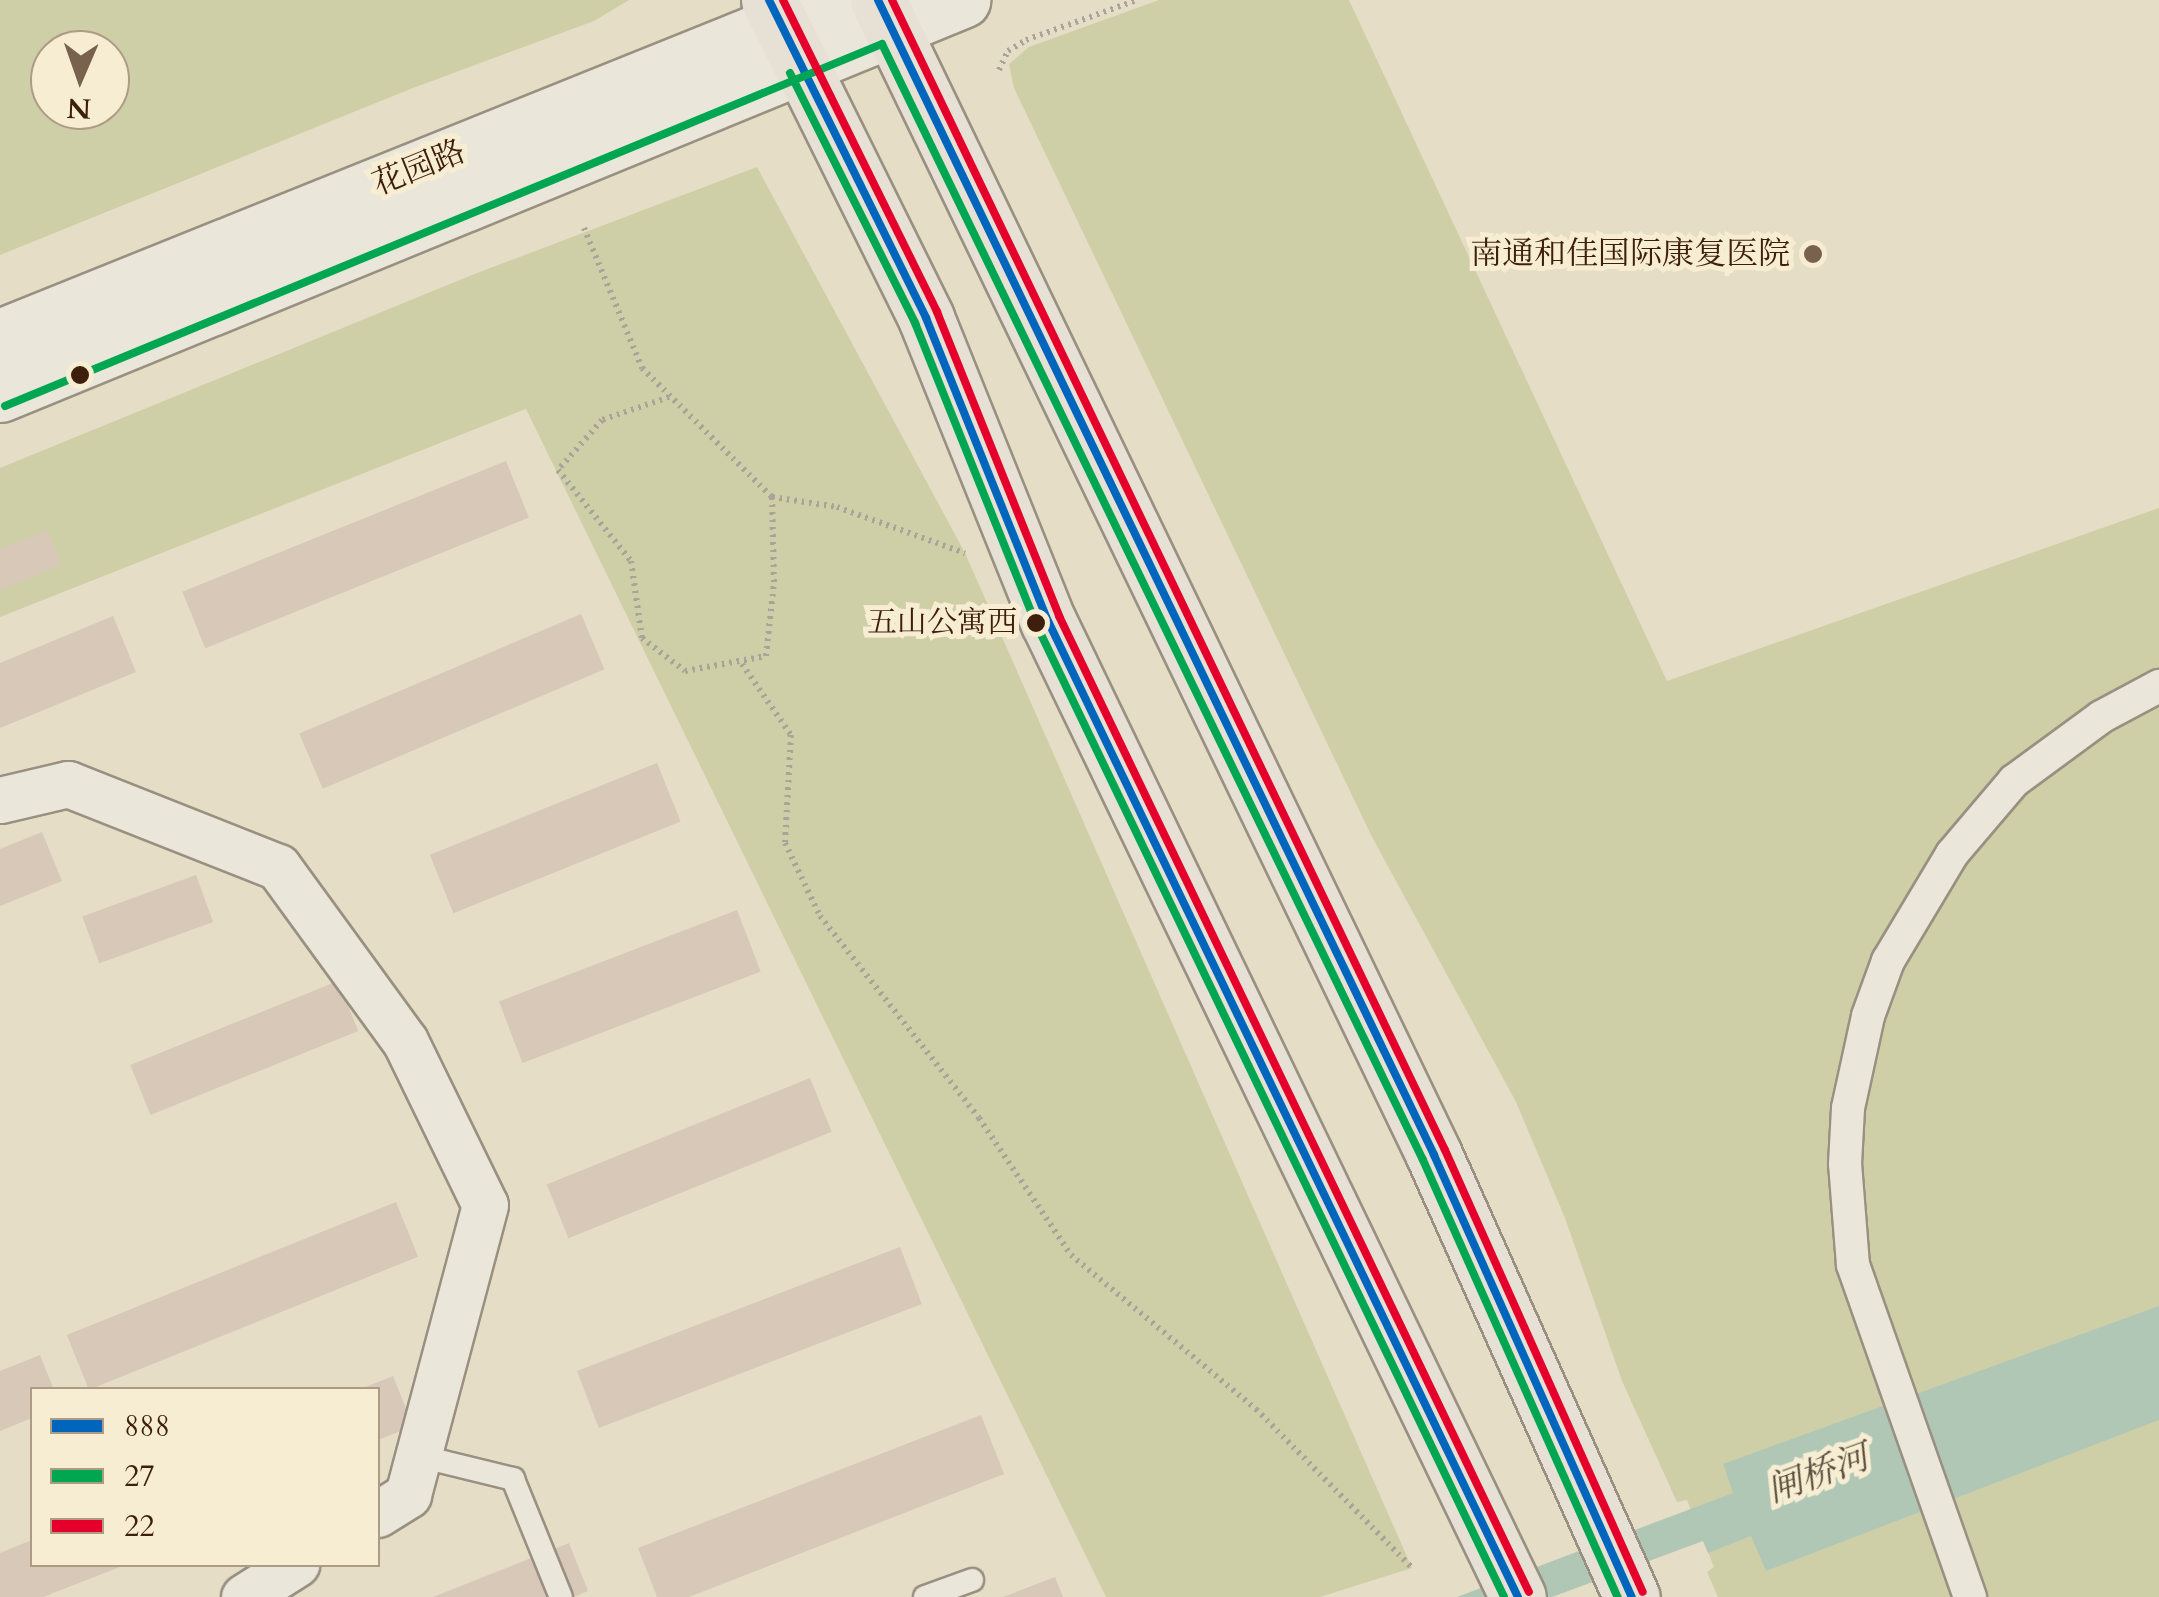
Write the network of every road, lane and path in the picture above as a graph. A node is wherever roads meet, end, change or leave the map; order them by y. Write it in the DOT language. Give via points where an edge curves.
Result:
graph roads {
  1 [pos="838,0"];
  2 [pos="962,0"];
  3 [pos="1136,0"];
  4 [pos="883,14"];
  5 [pos="783,30"];
  6 [pos="999,70"];
  7 [pos="584,228"];
  8 [pos="0,338"];
  9 [pos="0,394"];
  10 [pos="670,397"];
  11 [pos="772,497"];
  12 [pos="965,553"];
  13 [pos="742,664"];
  14 [pos="2159,686"];
  15 [pos="0,800"];
  16 [pos="419,1456"];
  17 [pos="380,1513"];
  18 [pos="291,1567"];
  19 [pos="1412,1568"];
  20 [pos="972,1580"];
  21 [pos="1630,1594"];
  22 [pos="244,1597"];
  23 [pos="561,1597"];
  24 [pos="925,1597"];
  25 [pos="1518,1597"];
  26 [pos="1970,1597"];
  1 -- 5 [label="main road, 花园路"];
  2 -- 4 [label="main road, 花园路"];
  3 -- 6 [label="path" via="1026,40 1008,50"];
  4 -- 5 [label="main road, 花园路"];
  4 -- 21 [label="main road" via="1434,1155"];
  5 -- 8 [label="main road, 花园路"];
  5 -- 9 [label="main road, 花园路"];
  5 -- 25 [label="main road" via="926,318 1048,621"];
  7 -- 10 [label="path" via="642,368"];
  10 -- 11 [label="path"];
  10 -- 13 [label="path" via="602,420 558,470 631,561 642,638 686,671"];
  11 -- 12 [label="path" via="837,507"];
  11 -- 13 [label="path" via="774,582 766,656"];
  13 -- 19 [label="path" via="791,734 785,844 820,916 979,1118 1071,1255 1256,1409"];
  14 -- 26 [label="street" via="2101,717 2014,781 1952,854 1888,961 1848,1108 1845,1164 1854,1265"];
  15 -- 16 [label="street" via="68,784 278,867 406,1041 485,1204"];
  16 -- 17 [label="street" via="408,1495"];
  16 -- 23 [label="lane" via="513,1479"];
  18 -- 22 [label="street"];
  20 -- 24 [label="lane"];
}
